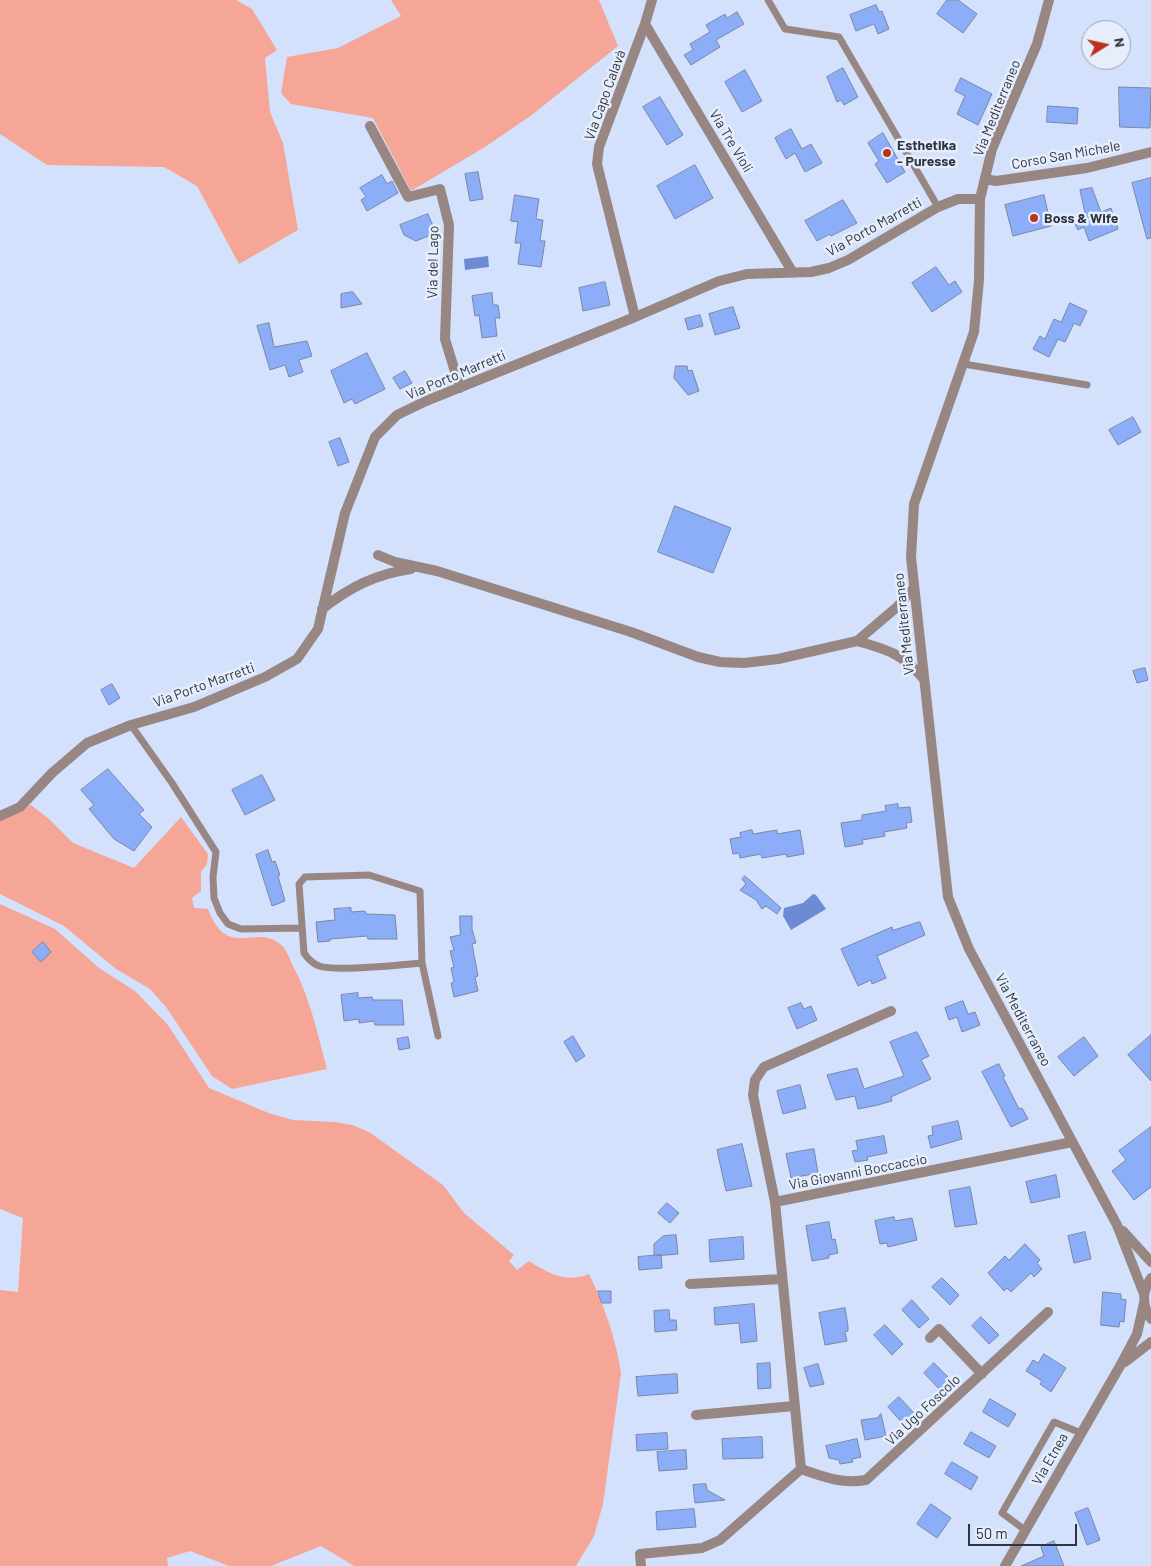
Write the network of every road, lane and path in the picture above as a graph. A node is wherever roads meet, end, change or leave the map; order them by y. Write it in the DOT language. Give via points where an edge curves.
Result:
graph roads {
  1 [pos="652,0"];
  2 [pos="768,0"];
  3 [pos="1049,0"];
  4 [pos="645,24"];
  5 [pos="370,126"];
  6 [pos="1151,152"];
  7 [pos="985,179"];
  8 [pos="980,199"];
  9 [pos="938,207"];
  10 [pos="793,272"];
  11 [pos="635,317"];
  12 [pos="964,364"];
  13 [pos="1087,385"];
  14 [pos="460,388"];
  15 [pos="378,555"];
  16 [pos="417,568"];
  17 [pos="914,588"];
  18 [pos="322,609"];
  19 [pos="857,641"];
  20 [pos="923,678"];
  21 [pos="131,725"];
  22 [pos="0,816"];
  23 [pos="301,928"];
  24 [pos="422,963"];
  25 [pos="891,1011"];
  26 [pos="438,1036"];
  27 [pos="1072,1142"];
  28 [pos="775,1202"];
  29 [pos="1117,1224"];
  30 [pos="1151,1262"];
  31 [pos="1151,1278"];
  32 [pos="782,1279"];
  33 [pos="690,1284"];
  34 [pos="1144,1299"];
  35 [pos="1048,1312"];
  36 [pos="1151,1318"];
  37 [pos="930,1338"];
  38 [pos="1151,1342"];
  39 [pos="1120,1366"];
  40 [pos="982,1374"];
  41 [pos="794,1406"];
  42 [pos="696,1415"];
  43 [pos="1081,1433"];
  44 [pos="801,1469"];
  45 [pos="1025,1530"];
  46 [pos="641,1566"];
  47 [pos="1005,1566"];
  1 -- 4 [label="street, Via Capo Calavà"];
  2 -- 9 [label="lane" via="785,29 839,37"];
  3 -- 7 [label="street, Via Mediterraneo" via="1038,44 992,149"];
  4 -- 10 [label="street, Via Tre Violi"];
  4 -- 11 [label="street, Via Capo Calavà" via="599,147 597,164"];
  5 -- 14 [label="street, Via del Lago" via="408,197 440,188 449,225 446,339"];
  6 -- 7 [label="street, Corso San Michele" via="1087,168 996,181"];
  7 -- 8 [label="street, Via Mediterraneo"];
  8 -- 9 [label="street, Via Porto Marretti" via="958,198"];
  8 -- 12 [label="street, Via Mediterraneo" via="977,309"];
  9 -- 10 [label="street, Via Porto Marretti" via="848,260 811,272"];
  10 -- 11 [label="street, Via Porto Marretti" via="746,274 718,280"];
  11 -- 14 [label="street, Via Porto Marretti"];
  12 -- 13 [label="lane"];
  12 -- 17 [label="street, Via Mediterraneo" via="914,504 911,557"];
  14 -- 18 [label="street, Via Porto Marretti" via="397,415 375,437 345,513"];
  15 -- 16 [label="street"];
  16 -- 18 [label="street" via="371,578"];
  16 -- 19 [label="street" via="437,571 720,662 778,659"];
  17 -- 19 [label="street"];
  17 -- 20 [label="street, Via Mediterraneo"];
  18 -- 21 [label="street, Via Porto Marretti" via="318,629 297,659 265,677 194,706"];
  19 -- 20 [label="street" via="884,649 910,662"];
  20 -- 27 [label="street, Via Mediterraneo" via="948,897 969,949"];
  21 -- 22 [label="street, Via Porto Marretti" via="87,743 20,807"];
  21 -- 23 [label="lane" via="216,852 212,877 214,898 228,924 241,929"];
  23 -- 24 [label="lane" via="304,954 320,966"];
  23 -- 24 [label="lane" via="299,884 306,877 369,875 420,891"];
  24 -- 26 [label="lane"];
  25 -- 28 [label="street, Via Giovanni Boccaccio" via="764,1067 755,1080 754,1095"];
  27 -- 28 [label="street, Via Giovanni Boccaccio"];
  27 -- 29 [label="street, Via Mediterraneo"];
  28 -- 32 [label="street"];
  29 -- 30 [label="street"];
  29 -- 34 [label="street"];
  31 -- 34 [label="street, Via Etnea"];
  32 -- 33 [label="street"];
  32 -- 41 [label="street"];
  34 -- 36 [label="street"];
  34 -- 39 [label="street, Via Etnea" via="1137,1334"];
  35 -- 40 [label="street, Via Ugo Foscolo"];
  37 -- 40 [label="street" via="939,1329"];
  38 -- 39 [label="street"];
  39 -- 43 [label="street, Via Etnea"];
  40 -- 44 [label="street, Via Ugo Foscolo" via="866,1480 836,1481"];
  41 -- 42 [label="street"];
  41 -- 44 [label="street"];
  43 -- 45 [label="street, Via Etnea"];
  43 -- 45 [label="lane" via="1054,1422 1002,1513"];
  44 -- 46 [label="street" via="720,1540 702,1548 640,1554"];
  45 -- 47 [label="street, Via Etnea"];
}
